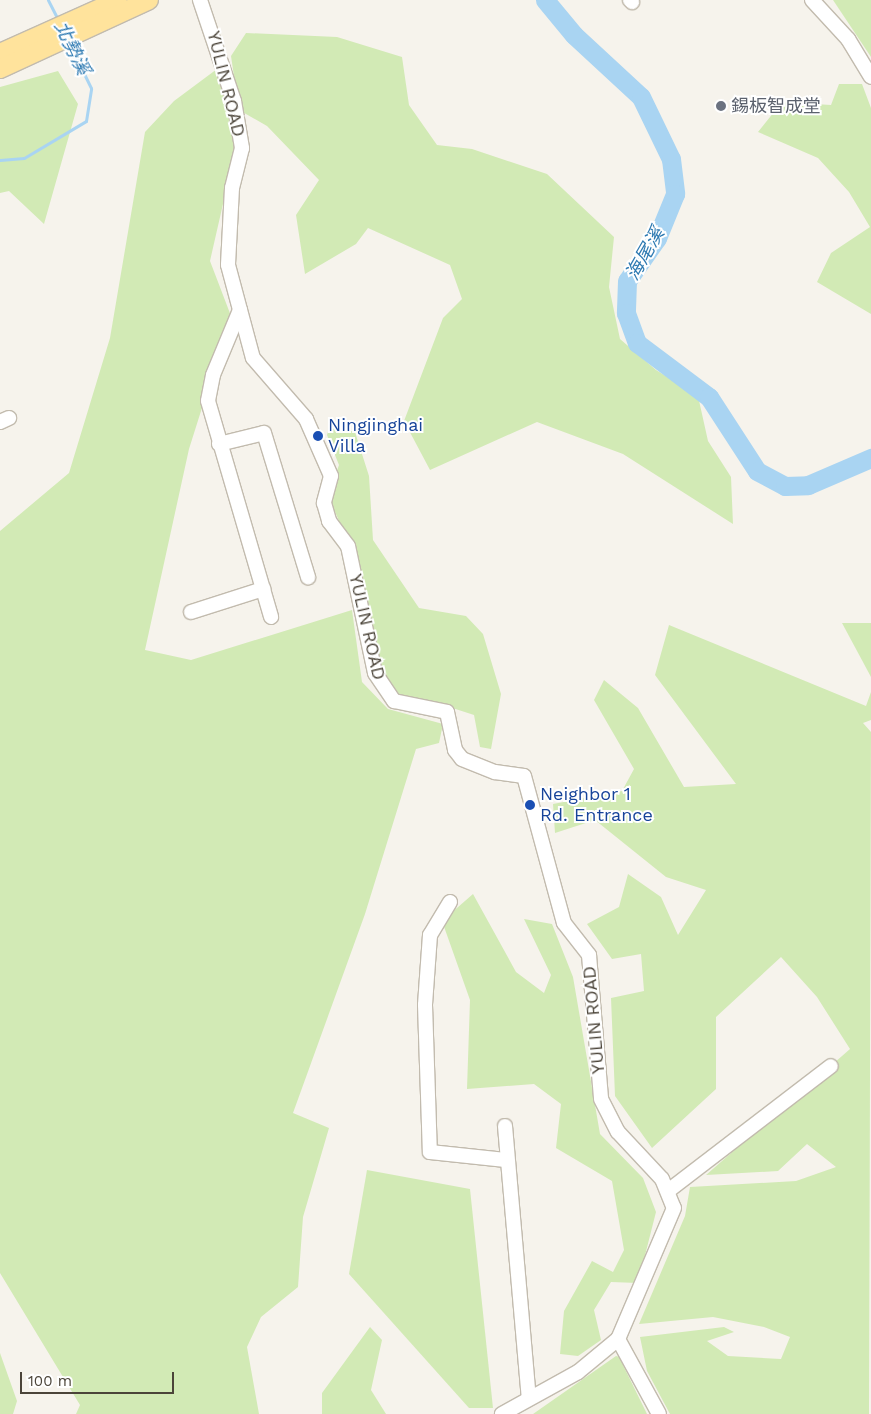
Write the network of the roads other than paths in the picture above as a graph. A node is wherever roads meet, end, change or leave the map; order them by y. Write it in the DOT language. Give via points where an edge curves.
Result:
graph roads {
  1 [pos="118,0"];
  2 [pos="148,0"];
  3 [pos="200,0"];
  4 [pos="812,0"];
  5 [pos="64,32"];
  6 [pos="0,53"];
  7 [pos="0,68"];
  8 [pos="871,77"];
  9 [pos="240,310"];
  10 [pos="219,444"];
  11 [pos="308,577"];
  12 [pos="262,589"];
  13 [pos="192,612"];
  14 [pos="271,617"];
  15 [pos="450,902"];
  16 [pos="831,1066"];
  17 [pos="506,1126"];
  18 [pos="506,1160"];
  19 [pos="668,1191"];
  20 [pos="618,1339"];
  21 [pos="529,1398"];
  22 [pos="502,1414"];
  23 [pos="660,1414"];
  1 -- 5 [label="main road"];
  2 -- 5 [label="main road"];
  3 -- 9 [label="street, YULIN ROAD" via="234,101 242,148 226,248"];
  4 -- 8 [label="street" via="848,39"];
  5 -- 6 [label="main road"];
  5 -- 7 [label="main road"];
  9 -- 10 [label="street" via="213,375 208,401"];
  9 -- 19 [label="street, YULIN ROAD" via="253,358 306,419 331,476 324,503 329,521 348,546 382,688 394,701 408,707 447,712 455,750 462,758 495,772 524,776 564,923 589,955 601,1100 618,1132"];
  10 -- 11 [label="street" via="264,432"];
  10 -- 12 [label="street"];
  12 -- 13 [label="street"];
  12 -- 14 [label="street"];
  15 -- 18 [label="street" via="430,935 425,1005 430,1152"];
  16 -- 19 [label="street"];
  17 -- 18 [label="street"];
  18 -- 21 [label="street" via="517,1242"];
  19 -- 20 [label="street" via="674,1208"];
  20 -- 21 [label="street" via="602,1356"];
  20 -- 23 [label="street"];
  21 -- 22 [label="street"];
}
